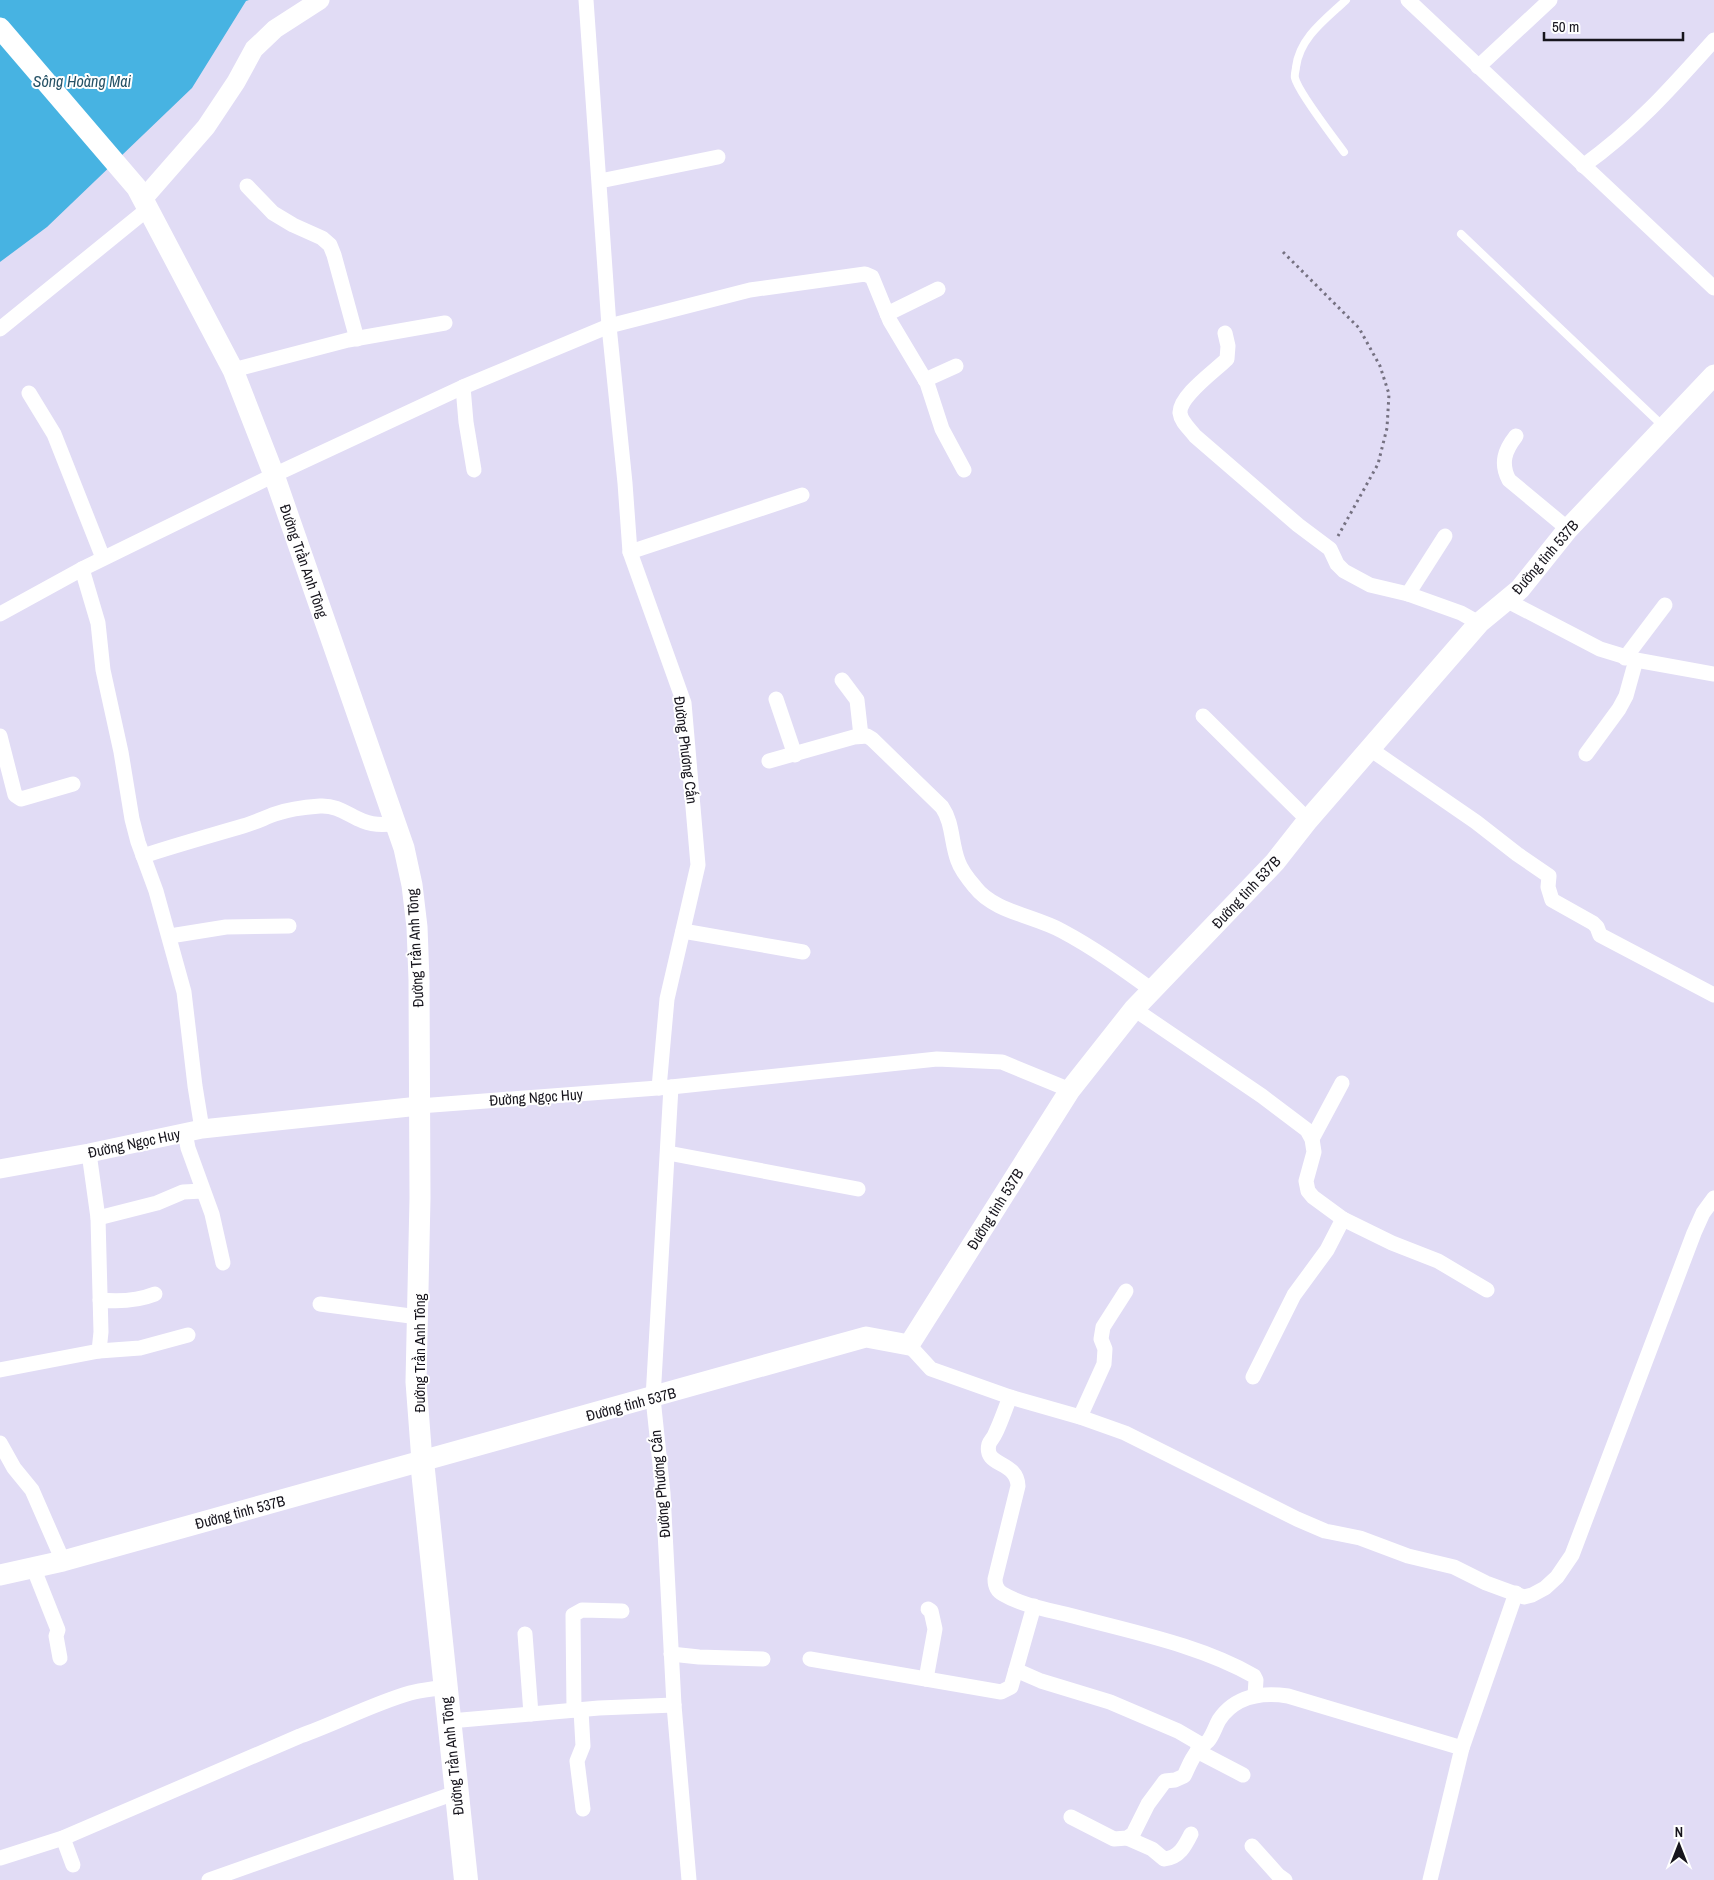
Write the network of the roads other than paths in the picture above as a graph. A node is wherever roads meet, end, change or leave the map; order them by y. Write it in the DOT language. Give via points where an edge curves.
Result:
graph roads {
  1 [pos="320,0"];
  2 [pos="586,0"];
  3 [pos="1346,0"];
  4 [pos="1408,0"];
  5 [pos="1550,0"];
  6 [pos="0,28"];
  7 [pos="1714,40"];
  8 [pos="1478,67"];
  9 [pos="1344,152"];
  10 [pos="718,157"];
  11 [pos="1583,166"];
  12 [pos="600,181"];
  13 [pos="246,186"];
  14 [pos="143,199"];
  15 [pos="1461,234"];
  16 [pos="1714,288"];
  17 [pos="938,289"];
  18 [pos="887,314"];
  19 [pos="445,323"];
  20 [pos="609,326"];
  21 [pos="0,329"];
  22 [pos="1225,333"];
  23 [pos="357,339"];
  24 [pos="956,366"];
  25 [pos="232,370"];
  26 [pos="1714,375"];
  27 [pos="925,380"];
  28 [pos="463,387"];
  29 [pos="29,393"];
  30 [pos="1665,428"];
  31 [pos="1516,436"];
  32 [pos="474,470"];
  33 [pos="964,470"];
  34 [pos="274,475"];
  35 [pos="802,495"];
  36 [pos="1568,529"];
  37 [pos="1445,536"];
  38 [pos="630,552"];
  39 [pos="103,558"];
  40 [pos="82,568"];
  41 [pos="1408,594"];
  42 [pos="1506,600"];
  43 [pos="1666,605"];
  44 [pos="0,614"];
  45 [pos="1479,623"];
  46 [pos="1631,659"];
  47 [pos="1714,674"];
  48 [pos="842,680"];
  49 [pos="776,699"];
  50 [pos="1203,716"];
  51 [pos="0,736"];
  52 [pos="861,736"];
  53 [pos="1370,749"];
  54 [pos="1586,754"];
  55 [pos="795,755"];
  56 [pos="770,761"];
  57 [pos="73,784"];
  58 [pos="1308,820"];
  59 [pos="397,822"];
  60 [pos="143,856"];
  61 [pos="289,926"];
  62 [pos="683,931"];
  63 [pos="170,936"];
  64 [pos="803,952"];
  65 [pos="1152,990"];
  66 [pos="1714,995"];
  67 [pos="1134,1009"];
  68 [pos="1342,1083"];
  69 [pos="665,1088"];
  70 [pos="1070,1090"];
  71 [pos="419,1106"];
  72 [pos="193,1131"];
  73 [pos="1312,1139"];
  74 [pos="89,1153"];
  75 [pos="668,1153"];
  76 [pos="0,1168"];
  77 [pos="858,1189"];
  78 [pos="203,1191"];
  79 [pos="1714,1198"];
  80 [pos="98,1218"];
  81 [pos="1343,1219"];
  82 [pos="223,1263"];
  83 [pos="1487,1290"];
  84 [pos="1126,1291"];
  85 [pos="155,1294"];
  86 [pos="100,1300"];
  87 [pos="320,1304"];
  88 [pos="418,1317"];
  89 [pos="188,1335"];
  90 [pos="909,1345"];
  91 [pos="99,1351"];
  92 [pos="0,1370"];
  93 [pos="1253,1377"];
  94 [pos="1010,1397"];
  95 [pos="653,1398"];
  96 [pos="1080,1417"];
  97 [pos="0,1443"];
  98 [pos="422,1461"];
  99 [pos="63,1561"];
  100 [pos="33,1566"];
  101 [pos="0,1576"];
  102 [pos="1516,1593"];
  103 [pos="1034,1606"];
  104 [pos="928,1609"];
  105 [pos="622,1610"];
  106 [pos="525,1634"];
  107 [pos="671,1654"];
  108 [pos="60,1658"];
  109 [pos="763,1659"];
  110 [pos="810,1659"];
  111 [pos="1016,1670"];
  112 [pos="926,1679"];
  113 [pos="445,1687"];
  114 [pos="1255,1695"];
  115 [pos="674,1705"];
  116 [pos="577,1710"];
  117 [pos="531,1714"];
  118 [pos="450,1721"];
  119 [pos="1200,1748"];
  120 [pos="1462,1748"];
  121 [pos="1243,1775"];
  122 [pos="455,1794"];
  123 [pos="582,1809"];
  124 [pos="1071,1817"];
  125 [pos="1191,1834"];
  126 [pos="63,1838"];
  127 [pos="1127,1838"];
  128 [pos="1252,1846"];
  129 [pos="0,1858"];
  130 [pos="73,1864"];
  131 [pos="209,1880"];
  132 [pos="466,1880"];
  133 [pos="689,1880"];
  134 [pos="1285,1880"];
  135 [pos="1430,1880"];
  1 -- 14 [label="street" via="275,29 254,49 206,128"];
  2 -- 12 [label="street, Đường Phương Cấn"];
  3 -- 9 [label="lane" via="1312,32 1296,63 1294,78"];
  4 -- 8 [label="street"];
  5 -- 8 [label="street"];
  6 -- 14 [label="main road, Đường Trần Anh Tông"];
  7 -- 11 [label="street" via="1658,103"];
  8 -- 11 [label="street"];
  10 -- 12 [label="street"];
  11 -- 16 [label="street"];
  12 -- 20 [label="street, Đường Phương Cấn"];
  13 -- 23 [label="street" via="273,213 330,245"];
  14 -- 21 [label="street"];
  14 -- 25 [label="main road, Đường Trần Anh Tông"];
  15 -- 30 [label="lane"];
  17 -- 18 [label="street"];
  18 -- 20 [label="street" via="872,277 865,274 750,290"];
  18 -- 27 [label="street"];
  19 -- 23 [label="street"];
  20 -- 28 [label="street"];
  20 -- 38 [label="street, Đường Phương Cấn"];
  22 -- 41 [label="street" via="1227,359 1187,395 1181,405 1182,420 1216,455 1330,549 1344,571 1370,584"];
  23 -- 25 [label="street"];
  24 -- 27 [label="street"];
  25 -- 34 [label="main road, Đường Trần Anh Tông"];
  26 -- 30 [label="main road, Đường tỉnh 537B"];
  27 -- 33 [label="street" via="942,429"];
  28 -- 32 [label="street"];
  28 -- 34 [label="street"];
  29 -- 39 [label="street" via="54,434"];
  30 -- 36 [label="main road, Đường tỉnh 537B"];
  31 -- 36 [label="street" via="1506,449 1505,472 1510,480"];
  34 -- 39 [label="street"];
  34 -- 59 [label="main road, Đường Trần Anh Tông"];
  35 -- 38 [label="street"];
  36 -- 42 [label="main road, Đường tỉnh 537B" via="1520,588"];
  37 -- 41 [label="street"];
  38 -- 62 [label="street, Đường Phương Cấn" via="684,703 698,865"];
  39 -- 40 [label="street"];
  40 -- 44 [label="street"];
  40 -- 60 [label="street" via="98,623 103,670 132,820"];
  41 -- 45 [label="street"];
  42 -- 45 [label="main road, Đường tỉnh 537B"];
  42 -- 46 [label="street" via="1577,639"];
  43 -- 46 [label="street"];
  45 -- 53 [label="main road, Đường tỉnh 537B"];
  46 -- 47 [label="street"];
  46 -- 54 [label="street" via="1626,696"];
  48 -- 52 [label="street" via="857,700"];
  49 -- 55 [label="street"];
  50 -- 58 [label="street"];
  51 -- 57 [label="street" via="17,798"];
  52 -- 55 [label="street"];
  52 -- 65 [label="street" via="867,736 882,748 942,807 949,821 958,863 984,897 1068,934"];
  53 -- 58 [label="main road, Đường tỉnh 537B"];
  53 -- 66 [label="street" via="1549,876 1552,900 1593,923 1600,934"];
  55 -- 56 [label="street"];
  58 -- 65 [label="main road, Đường tỉnh 537B" via="1275,862"];
  59 -- 60 [label="street" via="387,825 363,821 333,807 293,809"];
  59 -- 71 [label="main road, Đường Trần Anh Tông" via="412,885 417,927"];
  60 -- 63 [label="street"];
  61 -- 63 [label="street" via="226,927"];
  62 -- 64 [label="street"];
  62 -- 69 [label="street, Đường Phương Cấn" via="667,999"];
  63 -- 72 [label="street" via="184,992 195,1086"];
  65 -- 67 [label="main road, Đường tỉnh 537B"];
  67 -- 70 [label="main road, Đường tỉnh 537B"];
  67 -- 73 [label="street" via="1262,1096 1307,1130"];
  68 -- 73 [label="street"];
  69 -- 70 [label="street, Đường Ngọc Huy" via="937,1059 1002,1062"];
  69 -- 71 [label="street, Đường Ngọc Huy"];
  69 -- 75 [label="street, Đường Phương Cấn"];
  70 -- 90 [label="main road, Đường tỉnh 537B"];
  71 -- 72 [label="street, Đường Ngọc Huy"];
  71 -- 88 [label="main road, Đường Trần Anh Tông"];
  72 -- 74 [label="street, Đường Ngọc Huy"];
  72 -- 78 [label="street"];
  73 -- 81 [label="street" via="1314,1152 1306,1182 1308,1191"];
  74 -- 76 [label="street, Đường Ngọc Huy"];
  74 -- 80 [label="street"];
  75 -- 77 [label="street"];
  75 -- 95 [label="street, Đường Phương Cấn"];
  78 -- 80 [label="street" via="184,1192 157,1203"];
  78 -- 82 [label="street" via="212,1214"];
  79 -- 102 [label="street" via="1694,1233 1572,1556 1557,1577 1544,1588 1524,1597"];
  80 -- 86 [label="street"];
  81 -- 83 [label="street" via="1392,1243 1438,1260"];
  81 -- 93 [label="street" via="1327,1250 1294,1295"];
  84 -- 96 [label="street" via="1102,1327 1104,1364"];
  85 -- 86 [label="street" via="117,1302"];
  86 -- 91 [label="street"];
  87 -- 88 [label="street"];
  88 -- 98 [label="main road, Đường Trần Anh Tông" via="416,1382"];
  89 -- 91 [label="street" via="140,1348"];
  90 -- 94 [label="street" via="931,1369"];
  90 -- 95 [label="main road, Đường tỉnh 537B" via="866,1337"];
  91 -- 92 [label="street"];
  94 -- 96 [label="street"];
  94 -- 103 [label="street" via="989,1444 992,1459 1013,1470 1018,1481 995,1582 1000,1593"];
  95 -- 98 [label="main road, Đường tỉnh 537B"];
  95 -- 107 [label="street, Đường Phương Cấn"];
  96 -- 102 [label="street" via="1125,1433 1297,1520 1325,1531 1366,1539 1408,1556 1454,1566 1486,1584"];
  97 -- 99 [label="street" via="32,1490"];
  98 -- 99 [label="main road, Đường tỉnh 537B"];
  98 -- 113 [label="main road, Đường Trần Anh Tông"];
  99 -- 100 [label="main road, Đường tỉnh 537B"];
  100 -- 101 [label="main road, Đường tỉnh 537B"];
  100 -- 108 [label="street" via="58,1630"];
  102 -- 120 [label="street"];
  103 -- 111 [label="street"];
  103 -- 114 [label="street" via="1143,1634 1222,1661 1254,1676"];
  104 -- 112 [label="street" via="935,1629"];
  105 -- 116 [label="street" via="582,1610 573,1615"];
  106 -- 117 [label="street"];
  107 -- 109 [label="street"];
  107 -- 115 [label="street, Đường Phương Cấn"];
  110 -- 112 [label="street"];
  111 -- 112 [label="street" via="1011,1687 1000,1692"];
  111 -- 119 [label="street" via="1110,1702 1178,1731"];
  113 -- 118 [label="main road, Đường Trần Anh Tông"];
  113 -- 126 [label="street" via="387,1701"];
  114 -- 119 [label="street" via="1223,1715 1208,1741"];
  114 -- 120 [label="street" via="1288,1696"];
  115 -- 116 [label="street"];
  115 -- 133 [label="street, Đường Phương Cấn"];
  116 -- 117 [label="street"];
  116 -- 123 [label="street" via="582,1746 577,1761"];
  117 -- 118 [label="street"];
  118 -- 122 [label="main road, Đường Trần Anh Tông"];
  119 -- 121 [label="street"];
  119 -- 127 [label="street" via="1184,1776 1161,1785 1134,1834"];
  120 -- 135 [label="street"];
  122 -- 131 [label="street"];
  122 -- 132 [label="main road, Đường Trần Anh Tông"];
  124 -- 127 [label="street" via="1114,1839"];
  125 -- 127 [label="street" via="1178,1854 1169,1859"];
  126 -- 129 [label="street"];
  126 -- 130 [label="street"];
  128 -- 134 [label="street"];
}
